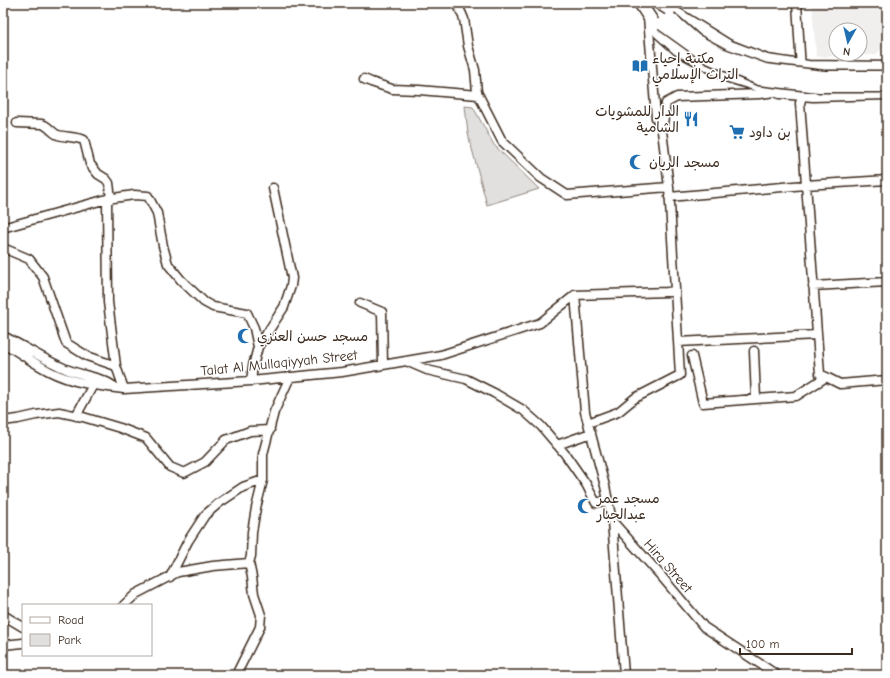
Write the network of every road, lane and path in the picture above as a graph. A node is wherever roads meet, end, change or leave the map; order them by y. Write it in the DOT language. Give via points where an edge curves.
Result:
graph roads {
  1 [pos="457,3"];
  2 [pos="641,3"];
  3 [pos="658,3"];
  4 [pos="797,3"];
  5 [pos="648,15"];
  6 [pos="666,21"];
  7 [pos="887,61"];
  8 [pos="801,66"];
  9 [pos="872,68"];
  10 [pos="887,68"];
  11 [pos="887,77"];
  12 [pos="364,79"];
  13 [pos="887,86"];
  14 [pos="780,92"];
  15 [pos="887,93"];
  16 [pos="802,94"];
  17 [pos="478,95"];
  18 [pos="17,123"];
  19 [pos="662,131"];
  20 [pos="887,180"];
  21 [pos="805,185"];
  22 [pos="669,187"];
  23 [pos="273,188"];
  24 [pos="669,197"];
  25 [pos="109,199"];
  26 [pos="3,229"];
  27 [pos="3,248"];
  28 [pos="887,282"];
  29 [pos="813,286"];
  30 [pos="675,290"];
  31 [pos="575,295"];
  32 [pos="360,303"];
  33 [pos="817,335"];
  34 [pos="3,336"];
  35 [pos="678,342"];
  36 [pos="3,343"];
  37 [pos="258,347"];
  38 [pos="754,351"];
  39 [pos="692,356"];
  40 [pos="406,361"];
  41 [pos="383,365"];
  42 [pos="116,366"];
  43 [pos="290,377"];
  44 [pos="826,378"];
  45 [pos="887,380"];
  46 [pos="251,381"];
  47 [pos="93,385"];
  48 [pos="121,388"];
  49 [pos="756,399"];
  50 [pos="76,416"];
  51 [pos="3,420"];
  52 [pos="588,423"];
  53 [pos="270,430"];
  54 [pos="591,433"];
  55 [pos="557,444"];
  56 [pos="263,480"];
  57 [pos="608,500"];
  58 [pos="612,521"];
  59 [pos="249,563"];
  60 [pos="170,577"];
  61 [pos="125,604"];
  62 [pos="3,615"];
  63 [pos="22,626"];
  64 [pos="22,643"];
  65 [pos="3,645"];
  66 [pos="236,675"];
  67 [pos="621,675"];
  68 [pos="777,675"];
  1 -- 17 [label="street" via="464,19"];
  2 -- 5 [label="main road"];
  2 -- 6 [label="main road"];
  3 -- 6 [label="main road"];
  3 -- 8 [label="main road" via="728,46 767,61"];
  4 -- 8 [label="street"];
  5 -- 14 [label="main road" via="659,32 678,49 729,76"];
  5 -- 19 [label="street" via="656,118"];
  6 -- 11 [label="main road, bridge" via="723,55 765,70 824,77"];
  6 -- 13 [label="main road, bridge" via="708,57 759,78 819,86"];
  7 -- 9 [label="main road"];
  8 -- 9 [label="main road"];
  8 -- 16 [label="street"];
  9 -- 10 [label="main road"];
  12 -- 17 [label="street" via="392,90"];
  14 -- 16 [label="main road"];
  14 -- 19 [label="street" via="678,97 666,103"];
  15 -- 16 [label="main road"];
  16 -- 21 [label="street" via="800,103"];
  17 -- 22 [label="street" via="502,141 541,178 566,194"];
  18 -- 25 [label="street" via="46,125 58,134 84,140 90,164 109,183"];
  19 -- 22 [label="street"];
  20 -- 21 [label="street"];
  21 -- 24 [label="street"];
  21 -- 29 [label="street"];
  22 -- 24 [label="street"];
  23 -- 37 [label="street" via="292,278 284,307"];
  24 -- 30 [label="street"];
  25 -- 26 [label="street"];
  25 -- 37 [label="street" via="134,195 148,196 157,213 168,264 204,302 213,307 247,313 254,328"];
  25 -- 42 [label="street" via="108,302"];
  27 -- 42 [label="street" via="29,259 42,277 66,343 87,356"];
  28 -- 29 [label="street"];
  29 -- 33 [label="street"];
  30 -- 31 [label="street"];
  30 -- 35 [label="street"];
  31 -- 40 [label="street, Talat Al Mullaqiyyah Street" via="540,323 441,355"];
  31 -- 52 [label="street"];
  32 -- 41 [label="street" via="382,312"];
  33 -- 35 [label="street"];
  33 -- 44 [label="street" via="820,374"];
  34 -- 48 [label="street" via="58,366"];
  35 -- 52 [label="street" via="680,375 635,398 618,412"];
  36 -- 47 [label="street, Talat Al Mullaqiyyah Street" via="50,372 76,382"];
  37 -- 46 [label="street"];
  38 -- 49 [label="street"];
  39 -- 49 [label="street" via="704,403"];
  40 -- 41 [label="street, Talat Al Mullaqiyyah Street"];
  40 -- 55 [label="street" via="427,370 466,379 494,393 527,414"];
  41 -- 43 [label="street, Talat Al Mullaqiyyah Street"];
  42 -- 48 [label="street"];
  43 -- 46 [label="street, Talat Al Mullaqiyyah Street"];
  43 -- 53 [label="street" via="274,412"];
  44 -- 45 [label="street" via="840,384"];
  44 -- 49 [label="street" via="796,396"];
  46 -- 48 [label="street, Talat Al Mullaqiyyah Street"];
  47 -- 48 [label="street, Talat Al Mullaqiyyah Street"];
  47 -- 50 [label="street"];
  50 -- 51 [label="street" via="59,412"];
  50 -- 53 [label="street" via="146,438 170,467 184,473 205,462 226,440 250,431"];
  52 -- 54 [label="street"];
  53 -- 56 [label="street" via="263,454"];
  54 -- 55 [label="street"];
  54 -- 57 [label="street"];
  55 -- 57 [label="street" via="596,502"];
  56 -- 59 [label="street" via="256,508"];
  56 -- 60 [label="street" via="243,487 205,515"];
  57 -- 58 [label="street"];
  58 -- 67 [label="street"];
  58 -- 68 [label="street, Hira Street" via="704,627"];
  59 -- 60 [label="street" via="206,567 178,572"];
  59 -- 66 [label="street" via="254,594 261,615 260,628"];
  60 -- 61 [label="street" via="136,594"];
  62 -- 63 [label="street"];
  64 -- 65 [label="street"];
}
